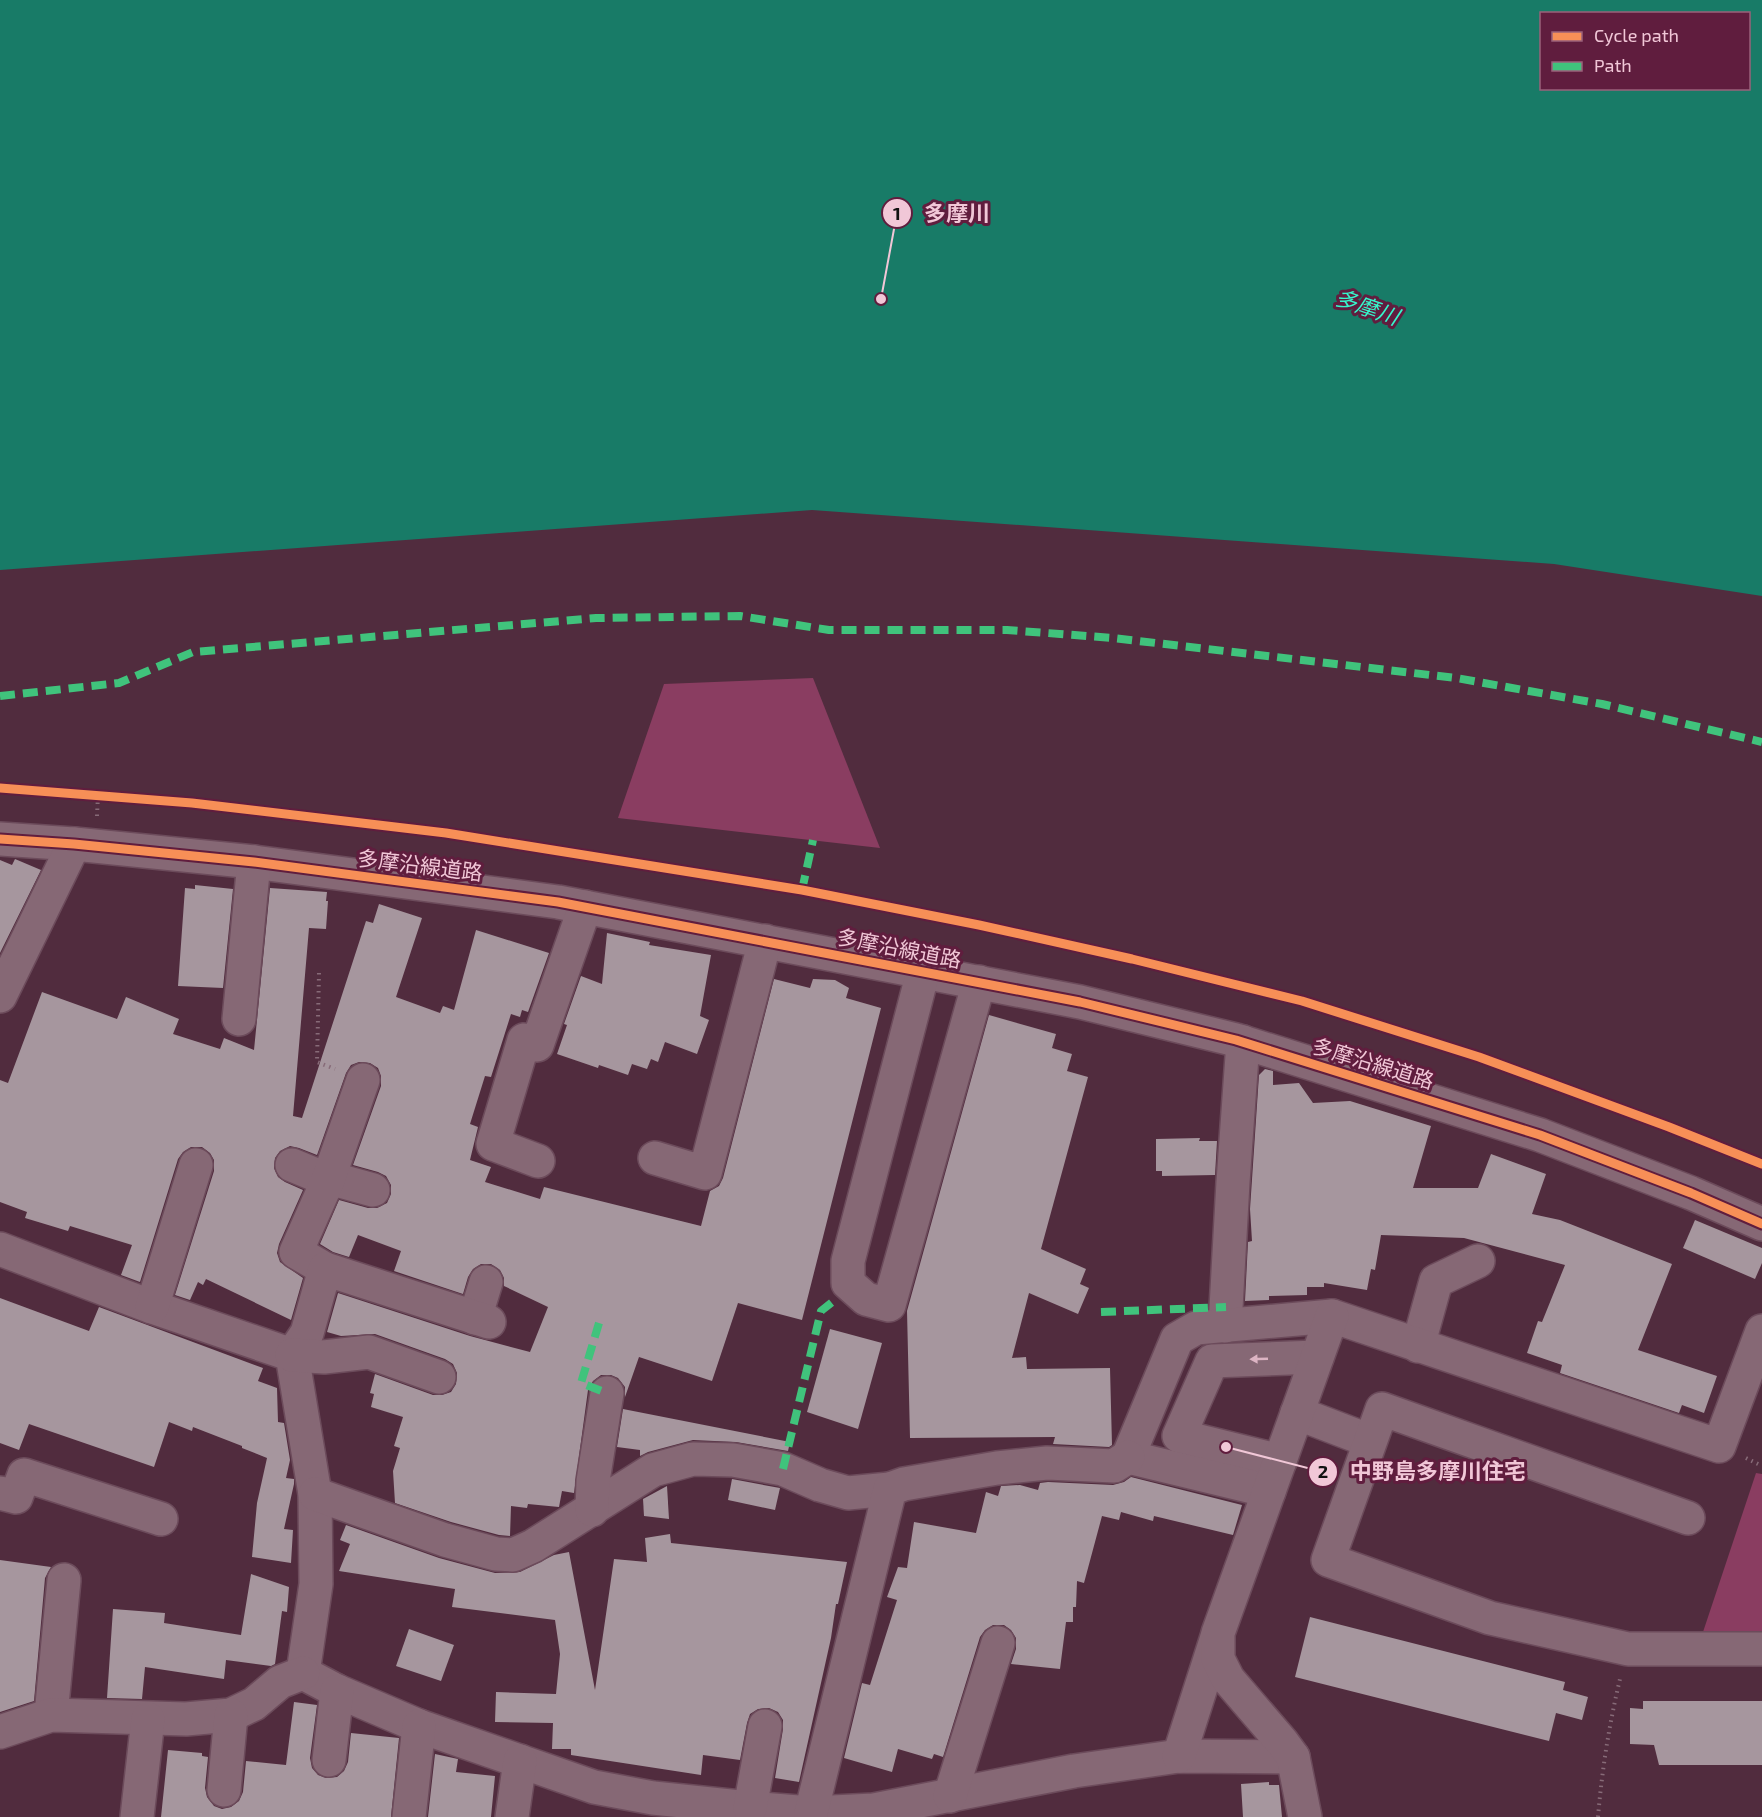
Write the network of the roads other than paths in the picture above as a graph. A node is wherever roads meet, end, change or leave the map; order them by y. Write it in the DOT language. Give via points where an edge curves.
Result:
graph roads {
  1 [pos="86,835"];
  2 [pos="0,839"];
  3 [pos="254,862"];
  4 [pos="585,907"];
  5 [pos="765,941"];
  6 [pos="8,959"];
  7 [pos="923,972"];
  8 [pos="979,982"];
  9 [pos="0,996"];
  10 [pos="239,1019"];
  11 [pos="1243,1042"];
  12 [pos="363,1080"];
  13 [pos="655,1158"];
  14 [pos="538,1161"];
  15 [pos="196,1165"];
  16 [pos="292,1165"];
  17 [pos="328,1180"];
  18 [pos="373,1190"];
  19 [pos="1762,1224"];
  20 [pos="0,1249"];
  21 [pos="1478,1261"];
  22 [pos="325,1269"];
  23 [pos="486,1282"];
  24 [pos="152,1307"];
  25 [pos="1332,1316"];
  26 [pos="1225,1326"];
  27 [pos="1762,1331"];
  28 [pos="1418,1346"];
  29 [pos="292,1355"];
  30 [pos="1317,1357"];
  31 [pos="439,1377"];
  32 [pos="607,1393"];
  33 [pos="1297,1413"];
  34 [pos="1370,1441"];
  35 [pos="1128,1457"];
  36 [pos="1275,1476"];
  37 [pos="890,1489"];
  38 [pos="0,1493"];
  39 [pos="315,1494"];
  40 [pos="592,1510"];
  41 [pos="1688,1518"];
  42 [pos="161,1519"];
  43 [pos="64,1580"];
  44 [pos="1218,1633"];
  45 [pos="998,1643"];
  46 [pos="1762,1649"];
  47 [pos="303,1673"];
  48 [pos="337,1691"];
  49 [pos="51,1715"];
  50 [pos="231,1715"];
  51 [pos="148,1719"];
  52 [pos="419,1726"];
  53 [pos="765,1726"];
  54 [pos="0,1732"];
  55 [pos="1179,1756"];
  56 [pos="1293,1757"];
  57 [pos="328,1760"];
  58 [pos="520,1761"];
  59 [pos="224,1790"];
  60 [pos="950,1796"];
  61 [pos="989,1803"];
  62 [pos="750,1809"];
  63 [pos="811,1813"];
  64 [pos="137,1817"];
  65 [pos="409,1817"];
  66 [pos="512,1817"];
  67 [pos="1305,1817"];
  1 -- 2 [label="street, 多摩沿線道路"];
  1 -- 3 [label="street, 多摩沿線道路"];
  1 -- 6 [label="street"];
  3 -- 4 [label="street, 多摩沿線道路"];
  3 -- 10 [label="street"];
  4 -- 5 [label="street, 多摩沿線道路"];
  4 -- 14 [label="street" via="537,1045 524,1040 493,1144"];
  5 -- 7 [label="street, 多摩沿線道路"];
  5 -- 13 [label="street" via="705,1173"];
  6 -- 9 [label="street"];
  7 -- 8 [label="street, 多摩沿線道路"];
  7 -- 8 [label="street" via="848,1261 848,1283 866,1299 889,1305"];
  8 -- 11 [label="street, 多摩沿線道路"];
  11 -- 19 [label="street, 多摩沿線道路" via="1540,1135"];
  11 -- 26 [label="street"];
  12 -- 17 [label="street"];
  15 -- 24 [label="street"];
  16 -- 17 [label="street"];
  17 -- 18 [label="street"];
  17 -- 22 [label="street" via="297,1252"];
  20 -- 24 [label="street"];
  21 -- 28 [label="street" via="1436,1281"];
  22 -- 23 [label="street" via="482,1320"];
  22 -- 29 [label="street" via="308,1333"];
  24 -- 29 [label="street"];
  25 -- 26 [label="street"];
  25 -- 28 [label="street"];
  25 -- 30 [label="street"];
  26 -- 35 [label="street" via="1196,1328 1177,1339"];
  27 -- 28 [label="street" via="1719,1446"];
  29 -- 31 [label="street" via="324,1357 369,1352"];
  29 -- 39 [label="street"];
  30 -- 33 [label="street"];
  30 -- 36 [label="street, one-way" via="1212,1361 1179,1436"];
  32 -- 40 [label="street"];
  33 -- 34 [label="street"];
  33 -- 36 [label="street"];
  34 -- 41 [label="street" via="1382,1409"];
  34 -- 46 [label="street" via="1328,1560 1490,1618 1628,1649"];
  35 -- 36 [label="street"];
  35 -- 37 [label="street" via="1114,1466 1047,1463 997,1468"];
  36 -- 44 [label="street"];
  37 -- 40 [label="street" via="848,1493 783,1469 733,1460 693,1459 653,1470"];
  37 -- 63 [label="street"];
  38 -- 42 [label="street" via="16,1497 24,1475"];
  39 -- 40 [label="street" via="446,1540 513,1555"];
  39 -- 47 [label="street" via="316,1584"];
  43 -- 49 [label="street"];
  44 -- 55 [label="street"];
  44 -- 56 [label="street" via="1218,1659 1228,1679"];
  45 -- 60 [label="street"];
  47 -- 48 [label="street"];
  47 -- 50 [label="street" via="280,1682 254,1704"];
  48 -- 52 [label="street"];
  48 -- 57 [label="street"];
  49 -- 51 [label="street"];
  49 -- 54 [label="street"];
  50 -- 51 [label="street"];
  50 -- 59 [label="street"];
  51 -- 64 [label="street"];
  52 -- 58 [label="street"];
  52 -- 65 [label="street"];
  53 -- 62 [label="street"];
  55 -- 56 [label="street"];
  55 -- 61 [label="street" via="1074,1772"];
  56 -- 67 [label="street"];
  58 -- 62 [label="street" via="594,1787"];
  58 -- 66 [label="street"];
  60 -- 61 [label="street"];
  60 -- 63 [label="street" via="874,1810"];
  62 -- 63 [label="street"];
}
